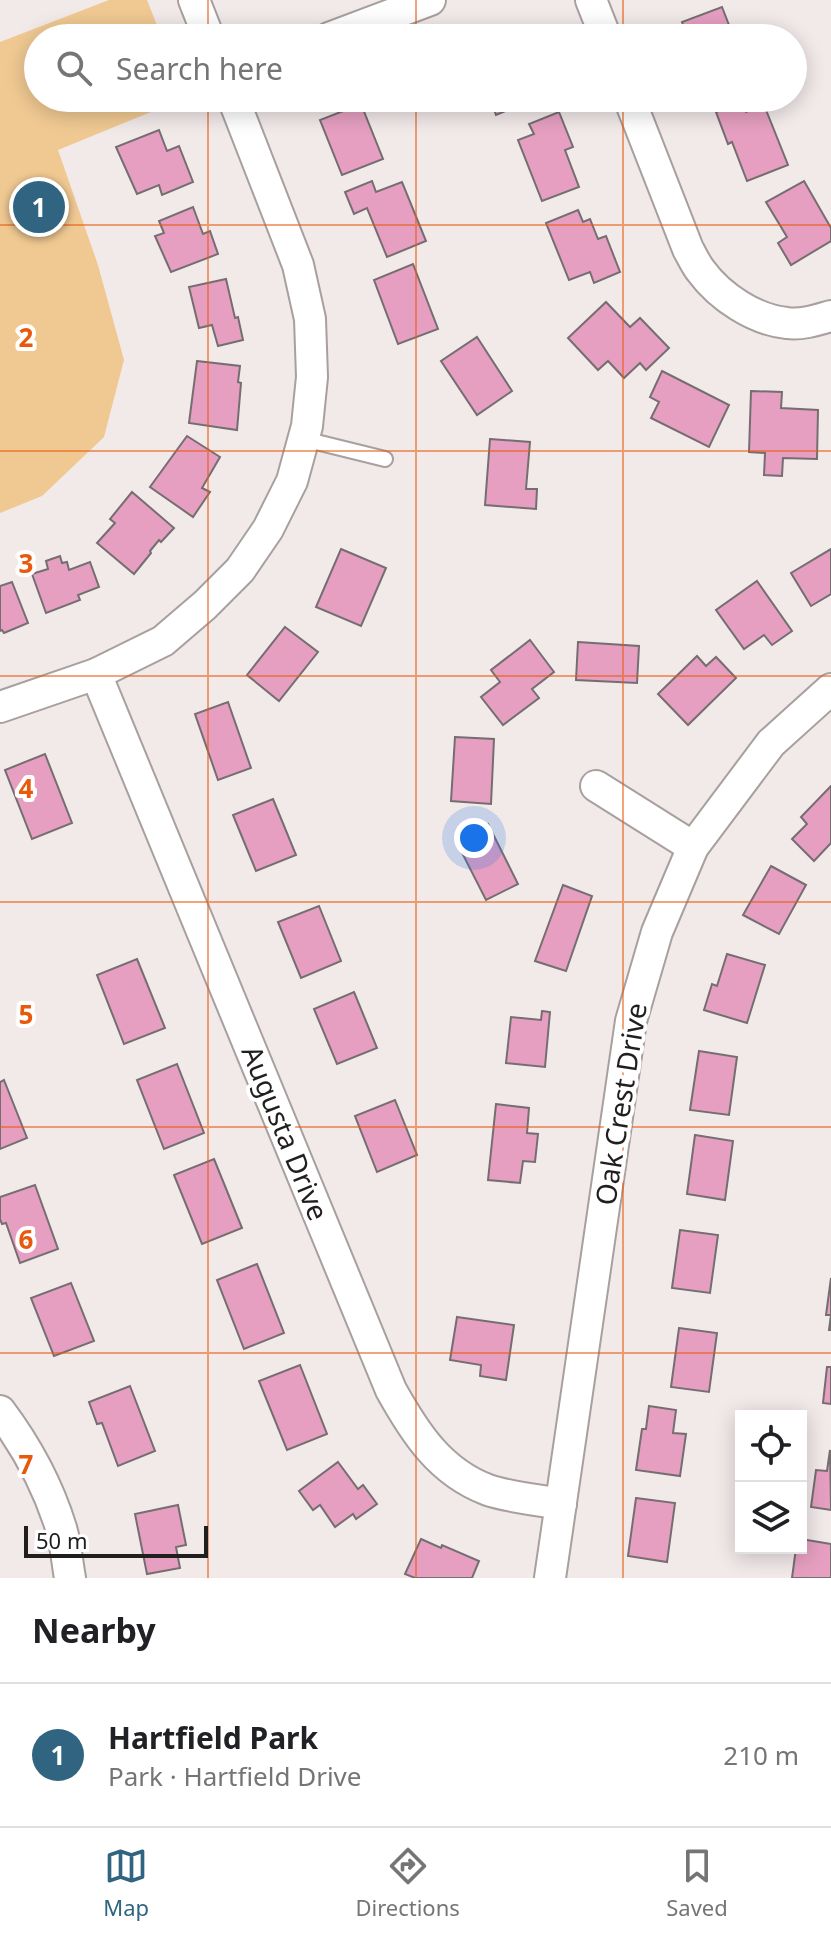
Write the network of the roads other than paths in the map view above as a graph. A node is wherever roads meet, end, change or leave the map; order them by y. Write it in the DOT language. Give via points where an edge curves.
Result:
graph roads {
  1 [pos="194,0"];
  2 [pos="430,0"];
  3 [pos="591,0"];
  4 [pos="203,24"];
  5 [pos="366,24"];
  6 [pos="600,24"];
  7 [pos="238,112"];
  8 [pos="634,112"];
  9 [pos="831,316"];
  10 [pos="304,439"];
  11 [pos="385,459"];
  12 [pos="96,674"];
  13 [pos="831,689"];
  14 [pos="0,707"];
  15 [pos="596,786"];
  16 [pos="693,847"];
  17 [pos="0,1411"];
  18 [pos="561,1504"];
  19 [pos="70,1578"];
  20 [pos="550,1578"];
  1 -- 4 [label="street"];
  2 -- 5 [label="street"];
  3 -- 6 [label="street"];
  7 -- 10 [label="street" via="298,265 310,319 312,377"];
  8 -- 9 [label="street" via="688,249 720,291 742,307 788,324"];
  10 -- 11 [label="lane"];
  10 -- 12 [label="street" via="292,481 240,570 163,641"];
  12 -- 14 [label="street"];
  12 -- 18 [label="street, Augusta Drive" via="391,1390 435,1456 459,1475 489,1490"];
  13 -- 16 [label="street, Oak Crest Drive" via="771,743"];
  15 -- 16 [label="street"];
  16 -- 18 [label="street, Oak Crest Drive" via="657,932 631,1021"];
  17 -- 19 [label="street" via="45,1485 62,1531"];
  18 -- 20 [label="street, Oak Crest Drive"];
}
